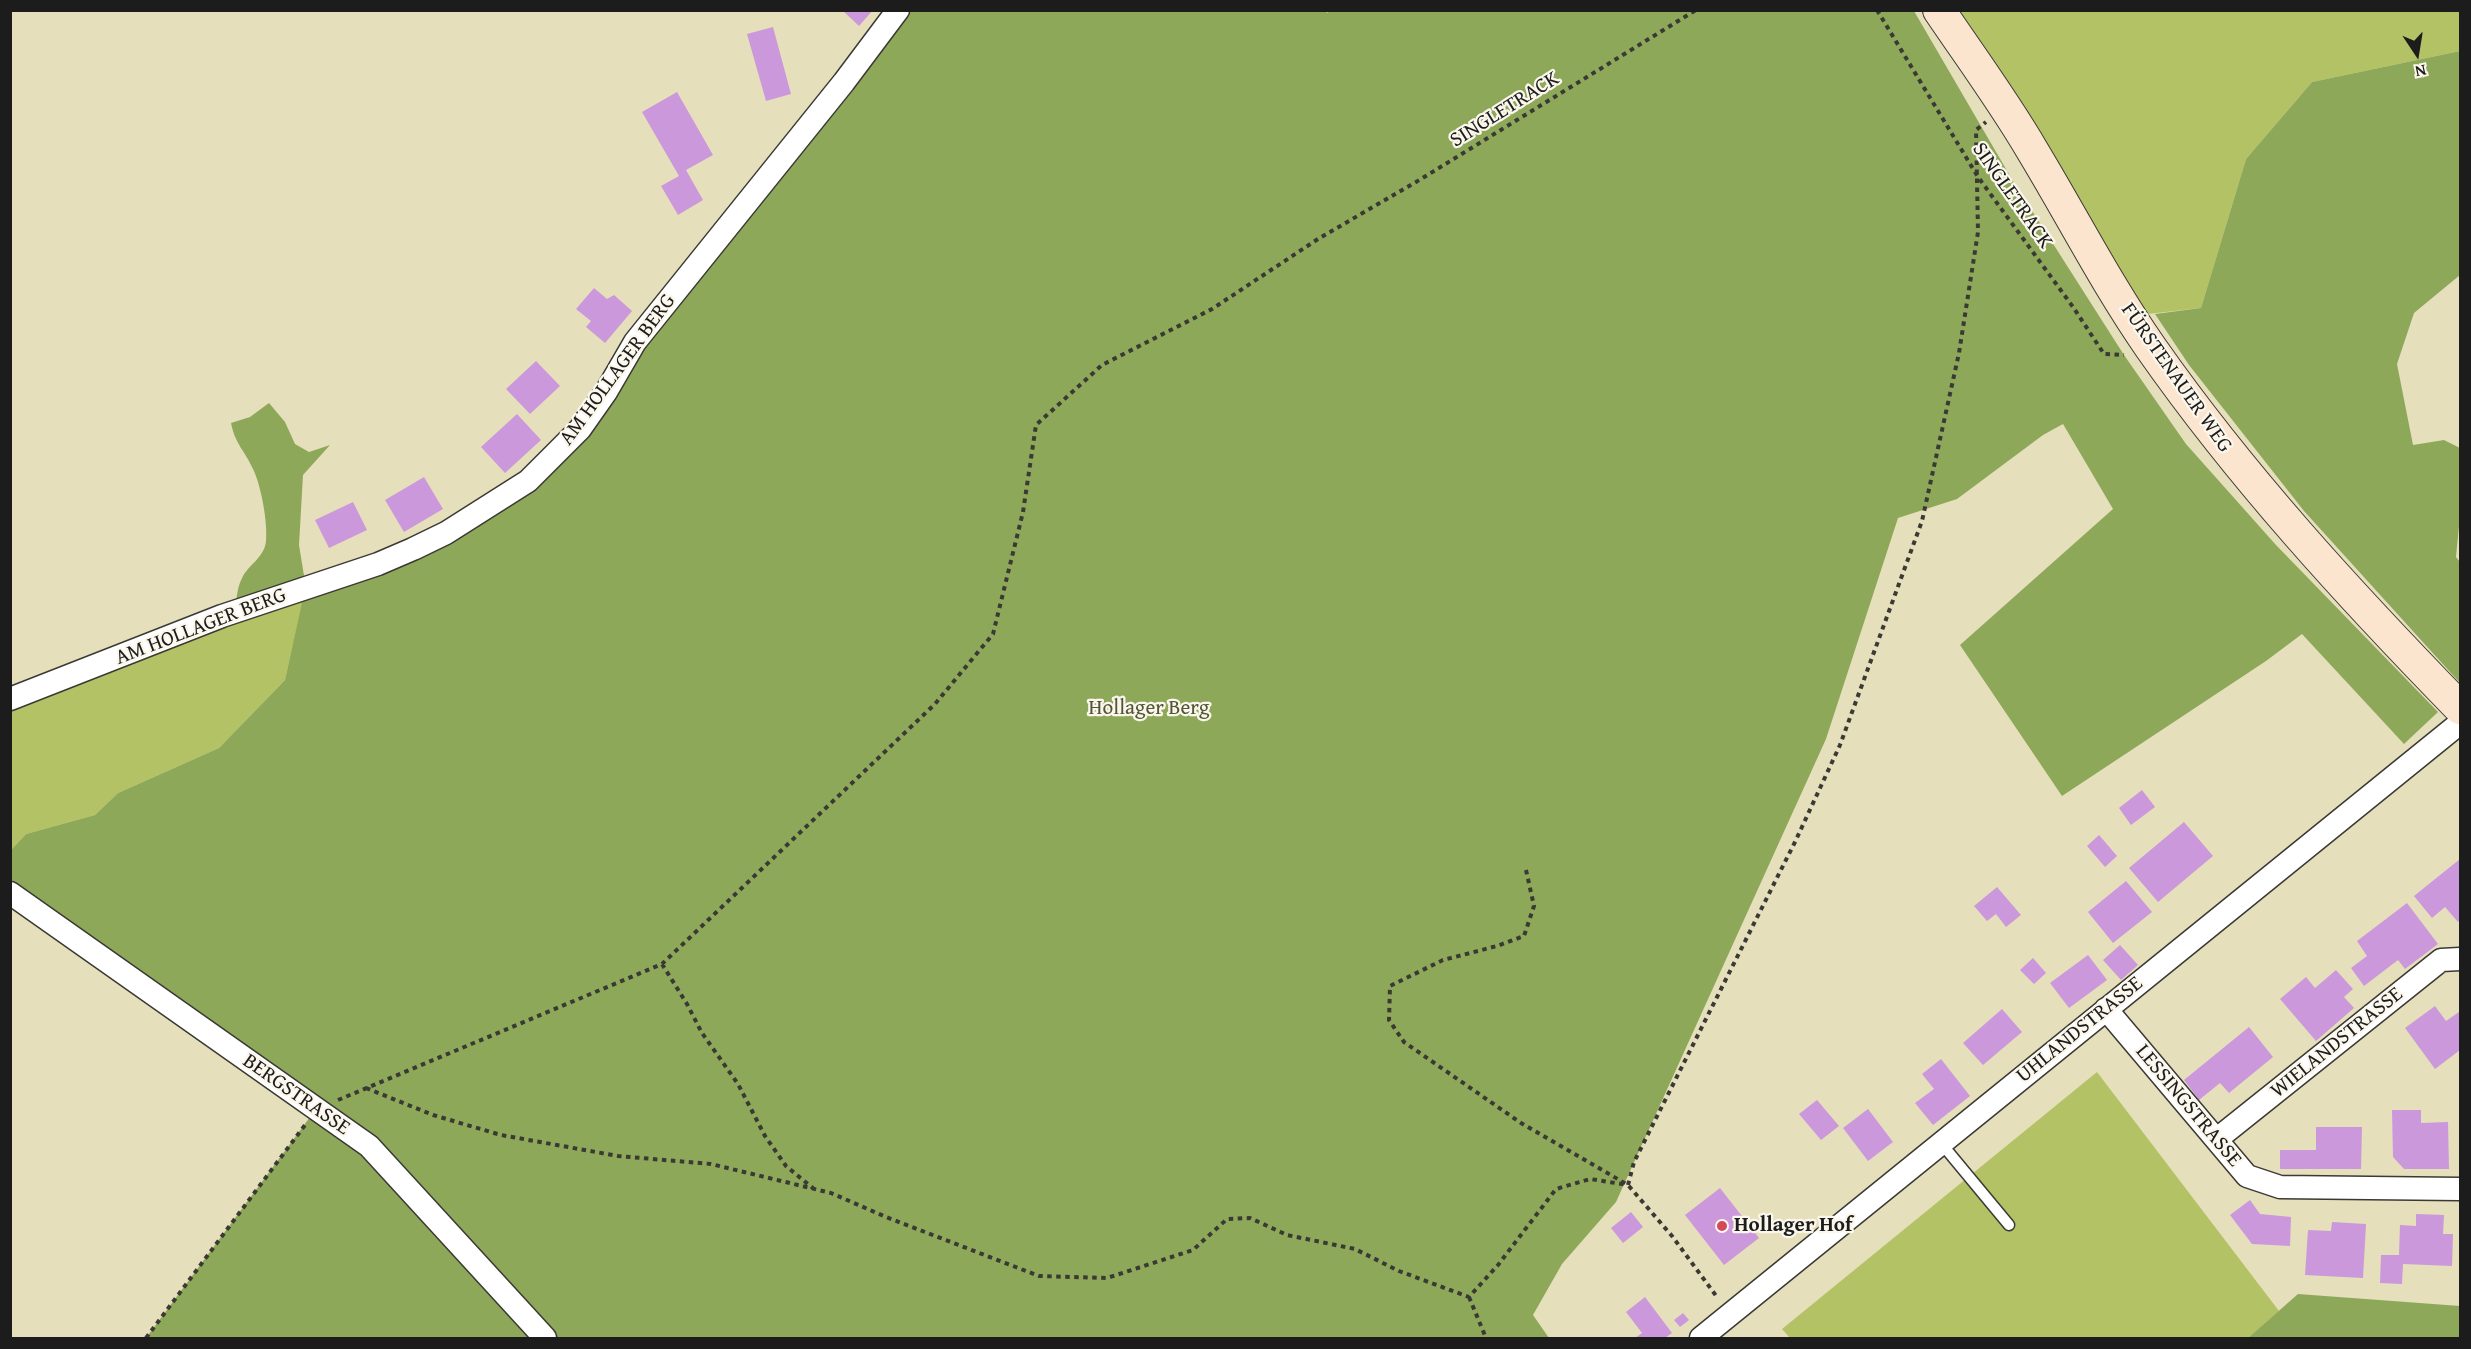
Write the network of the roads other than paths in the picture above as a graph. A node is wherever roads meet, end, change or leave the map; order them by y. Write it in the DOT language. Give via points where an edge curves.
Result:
graph roads {
  1 [pos="898,10"];
  2 [pos="1939,10"];
  3 [pos="10,699"];
  4 [pos="2460,708"];
  5 [pos="2460,723"];
  6 [pos="10,893"];
  7 [pos="2460,959"];
  8 [pos="2106,1009"];
  9 [pos="2217,1139"];
  10 [pos="1941,1143"];
  11 [pos="2460,1189"];
  12 [pos="2009,1225"];
  13 [pos="545,1338"];
  14 [pos="1701,1338"];
  1 -- 3 [label="street, AM HOLLAGER BERG" via="636,342 580,429 528,481 447,533 414,549 222,616"];
  2 -- 4 [label="street, FÜRSTENAUER WEG" via="2032,148 2078,232 2151,348 2244,472 2373,618"];
  5 -- 8 [label="street, UHLANDSTRASSE"];
  6 -- 13 [label="street, BERGSTRASSE" via="369,1146"];
  7 -- 9 [label="street, WIELANDSTRASSE" via="2441,960"];
  8 -- 9 [label="street, LESSINGSTRASSE"];
  8 -- 10 [label="street, UHLANDSTRASSE"];
  9 -- 11 [label="street, LESSINGSTRASSE" via="2247,1176 2280,1187"];
  10 -- 12 [label="lane"];
  10 -- 14 [label="street, UHLANDSTRASSE"];
}
